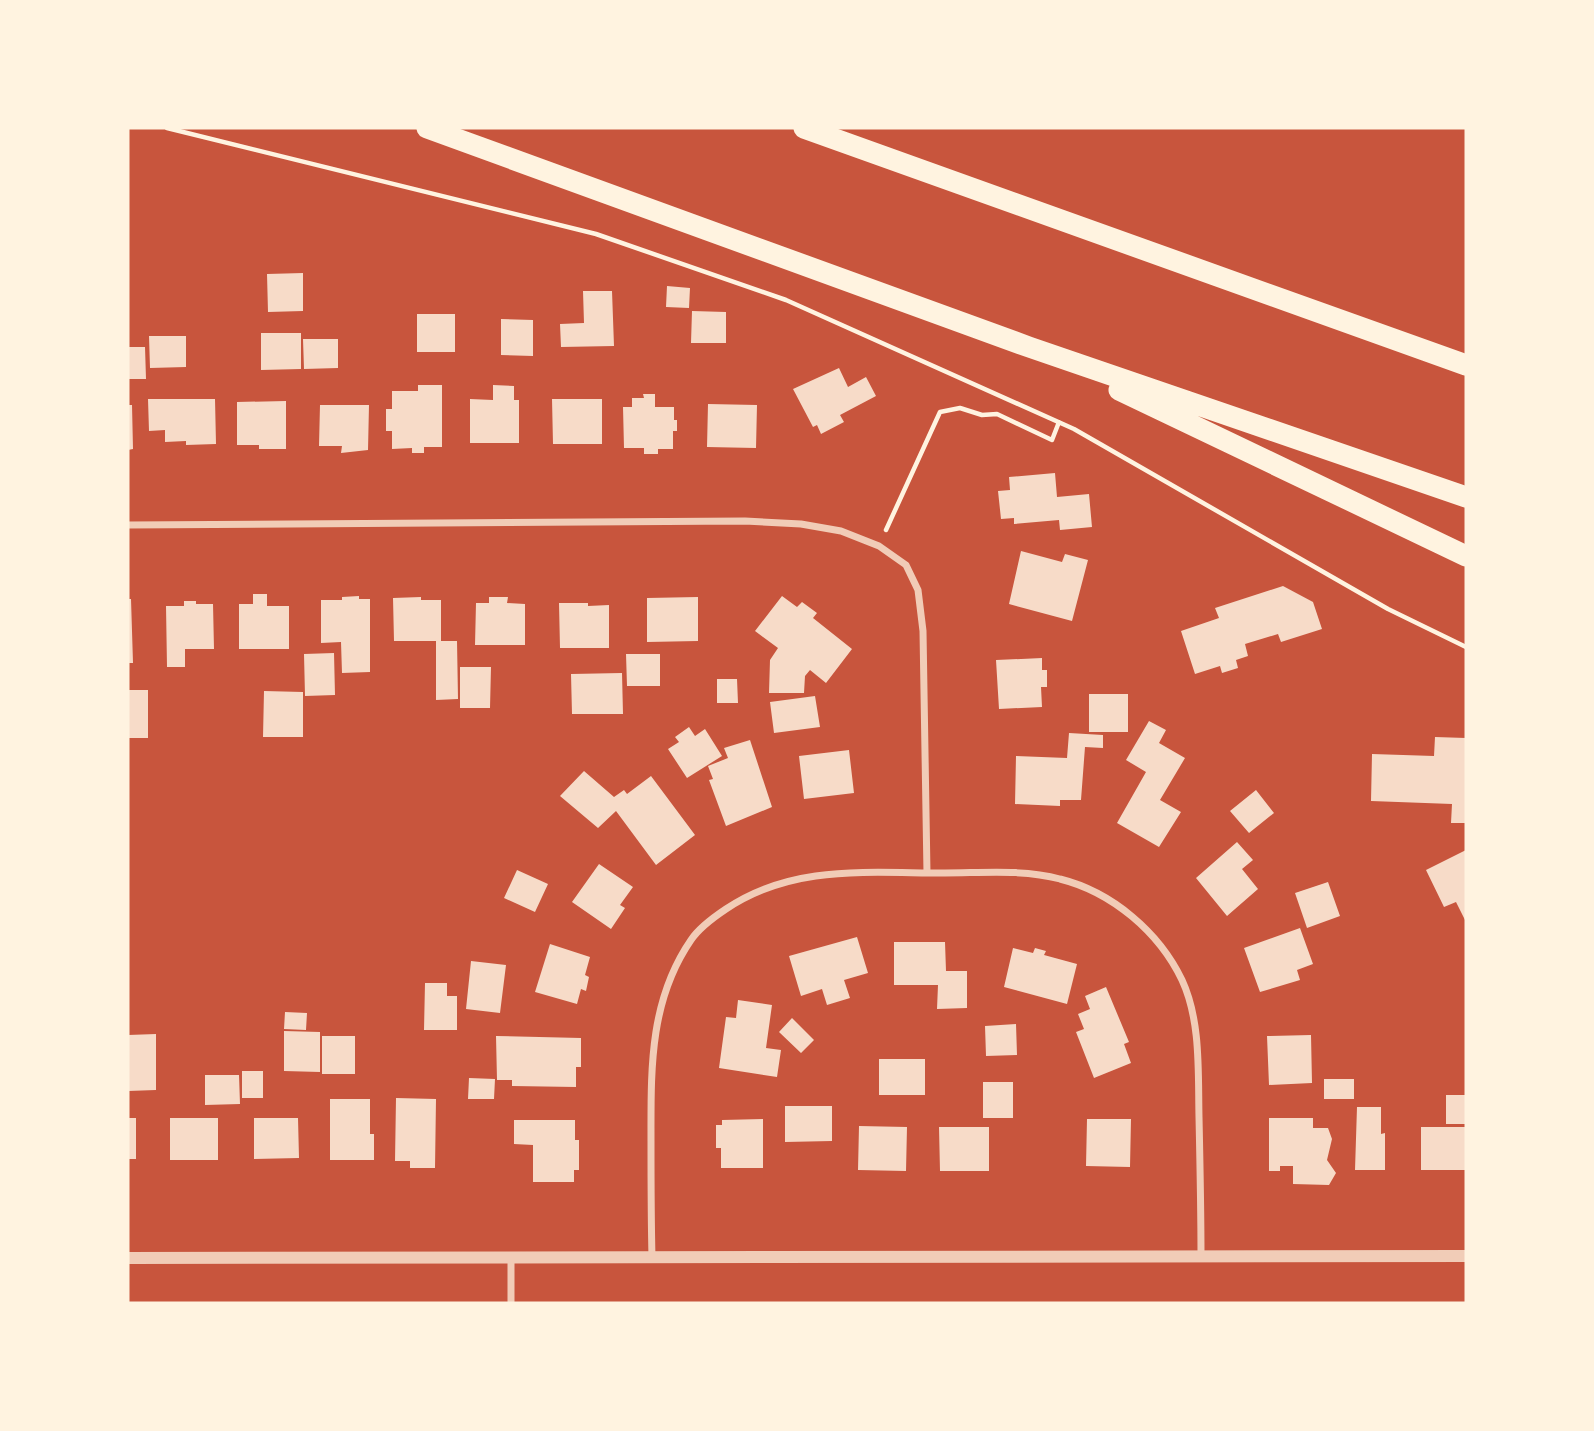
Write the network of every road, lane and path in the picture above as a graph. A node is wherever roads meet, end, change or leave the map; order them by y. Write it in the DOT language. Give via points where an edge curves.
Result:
graph roads {
  1 [pos="167,128"];
  2 [pos="427,128"];
  3 [pos="804,128"];
  4 [pos="1029,347"];
  5 [pos="1466,365"];
  6 [pos="1059,422"];
  7 [pos="1466,497"];
  8 [pos="128,525"];
  9 [pos="879,546"];
  10 [pos="1466,556"];
  11 [pos="1466,647"];
  12 [pos="927,873"];
  13 [pos="1201,1256"];
  14 [pos="1466,1256"];
  15 [pos="511,1257"];
  16 [pos="652,1257"];
  17 [pos="128,1258"];
  18 [pos="511,1303"];
  1 -- 6 [label="path" via="596,234 786,300"];
  2 -- 4 [label="highway"];
  3 -- 5 [label="highway"];
  4 -- 7 [label="highway"];
  4 -- 10 [label="highway"];
  6 -- 9 [label="path" via="1052,440 997,414 960,408 940,412"];
  6 -- 11 [label="path" via="1388,609"];
  8 -- 9 [label="street" via="745,522 802,524 841,531"];
  9 -- 12 [label="street" via="906,565 918,590 923,631"];
  12 -- 13 [label="street" via="1018,873 1060,879 1105,897 1140,923 1168,955 1192,1012 1198,1053"];
  12 -- 16 [label="street" via="858,872 775,883 745,896 693,936 675,965 660,1008 651,1062"];
  13 -- 14 [label="street"];
  13 -- 16 [label="street"];
  15 -- 16 [label="street"];
  15 -- 17 [label="street"];
  15 -- 18 [label="street"];
}
